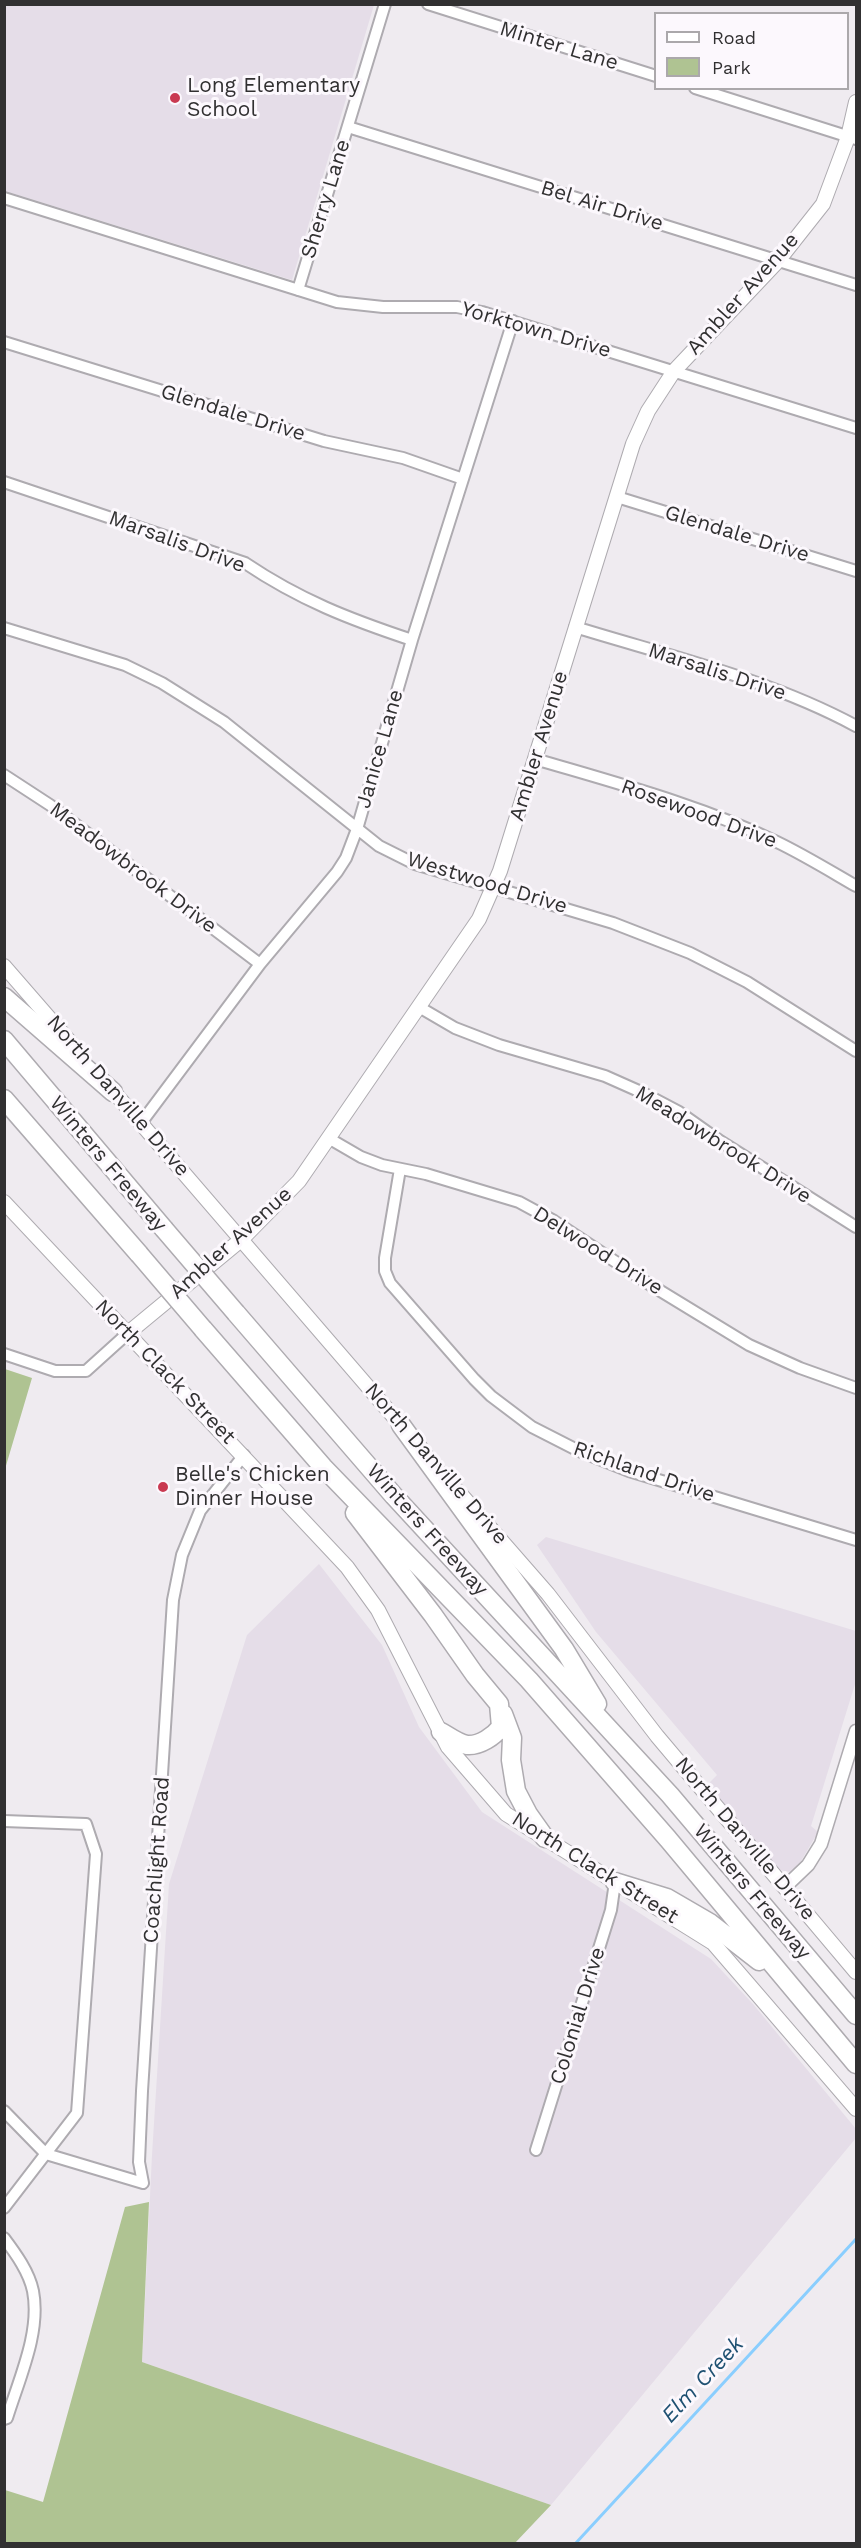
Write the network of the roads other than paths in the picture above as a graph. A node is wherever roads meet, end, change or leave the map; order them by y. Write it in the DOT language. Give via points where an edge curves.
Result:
graph roads {
  1 [pos="385,4"];
  2 [pos="428,4"];
  3 [pos="654,75"];
  4 [pos="701,90"];
  5 [pos="856,102"];
  6 [pos="348,127"];
  7 [pos="852,138"];
  8 [pos="4,198"];
  9 [pos="778,261"];
  10 [pos="856,285"];
  11 [pos="298,290"];
  12 [pos="513,321"];
  13 [pos="4,342"];
  14 [pos="674,371"];
  15 [pos="856,428"];
  16 [pos="463,479"];
  17 [pos="4,482"];
  18 [pos="616,497"];
  19 [pos="856,571"];
  20 [pos="575,627"];
  21 [pos="4,628"];
  22 [pos="411,640"];
  23 [pos="856,726"];
  24 [pos="535,759"];
  25 [pos="4,775"];
  26 [pos="357,829"];
  27 [pos="856,886"];
  28 [pos="494,888"];
  29 [pos="260,964"];
  30 [pos="4,966"];
  31 [pos="4,997"];
  32 [pos="419,1007"];
  33 [pos="4,1040"];
  34 [pos="856,1051"];
  35 [pos="113,1092"];
  36 [pos="4,1100"];
  37 [pos="4,1114"];
  38 [pos="141,1123"];
  39 [pos="330,1139"];
  40 [pos="400,1169"];
  41 [pos="79,1187"];
  42 [pos="4,1202"];
  43 [pos="856,1227"];
  44 [pos="242,1239"];
  45 [pos="127,1334"];
  46 [pos="4,1354"];
  47 [pos="856,1388"];
  48 [pos="401,1425"];
  49 [pos="244,1455"];
  50 [pos="323,1467"];
  51 [pos="856,1540"];
  52 [pos="499,1704"];
  53 [pos="856,1731"];
  54 [pos="441,1732"];
  55 [pos="618,1739"];
  56 [pos="4,1821"];
  57 [pos="545,1838"];
  58 [pos="615,1882"];
  59 [pos="785,1887"];
  60 [pos="856,1972"];
  61 [pos="806,2004"];
  62 [pos="856,2015"];
  63 [pos="856,2064"];
  64 [pos="856,2109"];
  65 [pos="4,2111"];
  66 [pos="536,2150"];
  67 [pos="46,2154"];
  68 [pos="4,2208"];
  69 [pos="4,2238"];
  70 [pos="4,2419"];
  1 -- 6 [label="street, Sherry Lane"];
  2 -- 3 [label="street, Minter Lane"];
  4 -- 7 [label="street"];
  5 -- 7 [label="main road, Ambler Avenue"];
  6 -- 9 [label="street, Bel Air Drive"];
  6 -- 11 [label="street, Sherry Lane"];
  7 -- 9 [label="main road, Ambler Avenue" via="823,204"];
  8 -- 11 [label="street, Yorktown Drive"];
  9 -- 10 [label="street, Bel Air Drive"];
  9 -- 14 [label="main road, Ambler Avenue"];
  11 -- 12 [label="street, Yorktown Drive" via="337,302 383,307 457,307"];
  12 -- 14 [label="street, Yorktown Drive"];
  12 -- 16 [label="street, Janice Lane"];
  13 -- 16 [label="street, Glendale Drive" via="324,441 401,458"];
  14 -- 15 [label="street, Yorktown Drive"];
  14 -- 18 [label="main road, Ambler Avenue" via="648,411"];
  16 -- 22 [label="street, Janice Lane"];
  17 -- 22 [label="street, Marsalis Drive" via="245,563 322,608"];
  18 -- 19 [label="street, Glendale Drive"];
  18 -- 20 [label="main road, Ambler Avenue"];
  20 -- 23 [label="street, Marsalis Drive" via="779,691"];
  20 -- 24 [label="main road, Ambler Avenue"];
  21 -- 26 [label="street, Westwood Drive" via="125,665 162,683 224,722"];
  22 -- 26 [label="street, Janice Lane"];
  24 -- 27 [label="street, Rosewood Drive" via="731,822 777,842"];
  24 -- 28 [label="main road, Ambler Avenue"];
  25 -- 29 [label="street, Meadowbrook Drive" via="50,805"];
  26 -- 28 [label="street, Westwood Drive" via="379,846 416,864"];
  26 -- 29 [label="street, Janice Lane" via="337,872"];
  28 -- 32 [label="main road, Ambler Avenue" via="479,919"];
  28 -- 34 [label="street, Westwood Drive" via="613,923 690,952 747,982"];
  29 -- 38 [label="street, Janice Lane"];
  30 -- 35 [label="main road, North Danville Drive"];
  31 -- 35 [label="highway"];
  32 -- 39 [label="main road, Ambler Avenue"];
  32 -- 43 [label="street, Meadowbrook Drive" via="456,1028 500,1045 605,1076 641,1092 679,1112"];
  33 -- 55 [label="highway, Winters Freeway, bridge" via="394,1496"];
  35 -- 38 [label="main road, North Danville Drive"];
  36 -- 41 [label="highway, Winters Freeway"];
  37 -- 41 [label="highway"];
  38 -- 44 [label="main road, North Danville Drive"];
  39 -- 40 [label="street, Delwood Drive" via="361,1156"];
  39 -- 44 [label="main road, Ambler Avenue" via="299,1181"];
  40 -- 47 [label="street, Delwood Drive" via="519,1202 750,1345"];
  40 -- 51 [label="street, Richland Drive" via="385,1258 390,1283 490,1396 532,1427 629,1471"];
  41 -- 50 [label="highway, Winters Freeway, bridge"];
  42 -- 45 [label="main road, North Clack Street"];
  44 -- 45 [label="main road, Ambler Avenue"];
  44 -- 48 [label="main road, North Danville Drive"];
  45 -- 46 [label="street" via="86,1371 55,1371"];
  45 -- 49 [label="main road, North Clack Street"];
  48 -- 55 [label="highway" via="564,1649"];
  48 -- 59 [label="main road, North Danville Drive" via="548,1594 657,1736"];
  49 -- 54 [label="main road, North Clack Street" via="347,1567 378,1610"];
  49 -- 67 [label="street, Coachlight Road" via="200,1511 182,1555 173,1600 142,2091 139,2162 143,2183"];
  50 -- 52 [label="highway"];
  50 -- 61 [label="highway, Winters Freeway" via="529,1680"];
  52 -- 54 [label="highway" via="501,1727 481,1742 467,1745"];
  52 -- 57 [label="highway" via="512,1738 516,1791"];
  53 -- 59 [label="street" via="821,1844 808,1865"];
  54 -- 57 [label="main road, North Clack Street" via="448,1747 506,1814"];
  55 -- 62 [label="highway, Winters Freeway"];
  56 -- 67 [label="street" via="86,1824 96,1854 78,2113"];
  57 -- 58 [label="main road, North Clack Street"];
  58 -- 61 [label="highway" via="667,1898 710,1923"];
  58 -- 64 [label="main road, North Clack Street" via="713,1943"];
  58 -- 66 [label="street, Colonial Drive" via="611,1910"];
  59 -- 60 [label="main road, North Danville Drive"];
  61 -- 63 [label="highway, Winters Freeway"];
  65 -- 67 [label="street"];
  67 -- 68 [label="street"];
  69 -- 70 [label="street" via="23,2265 35,2307 26,2356"];
}
